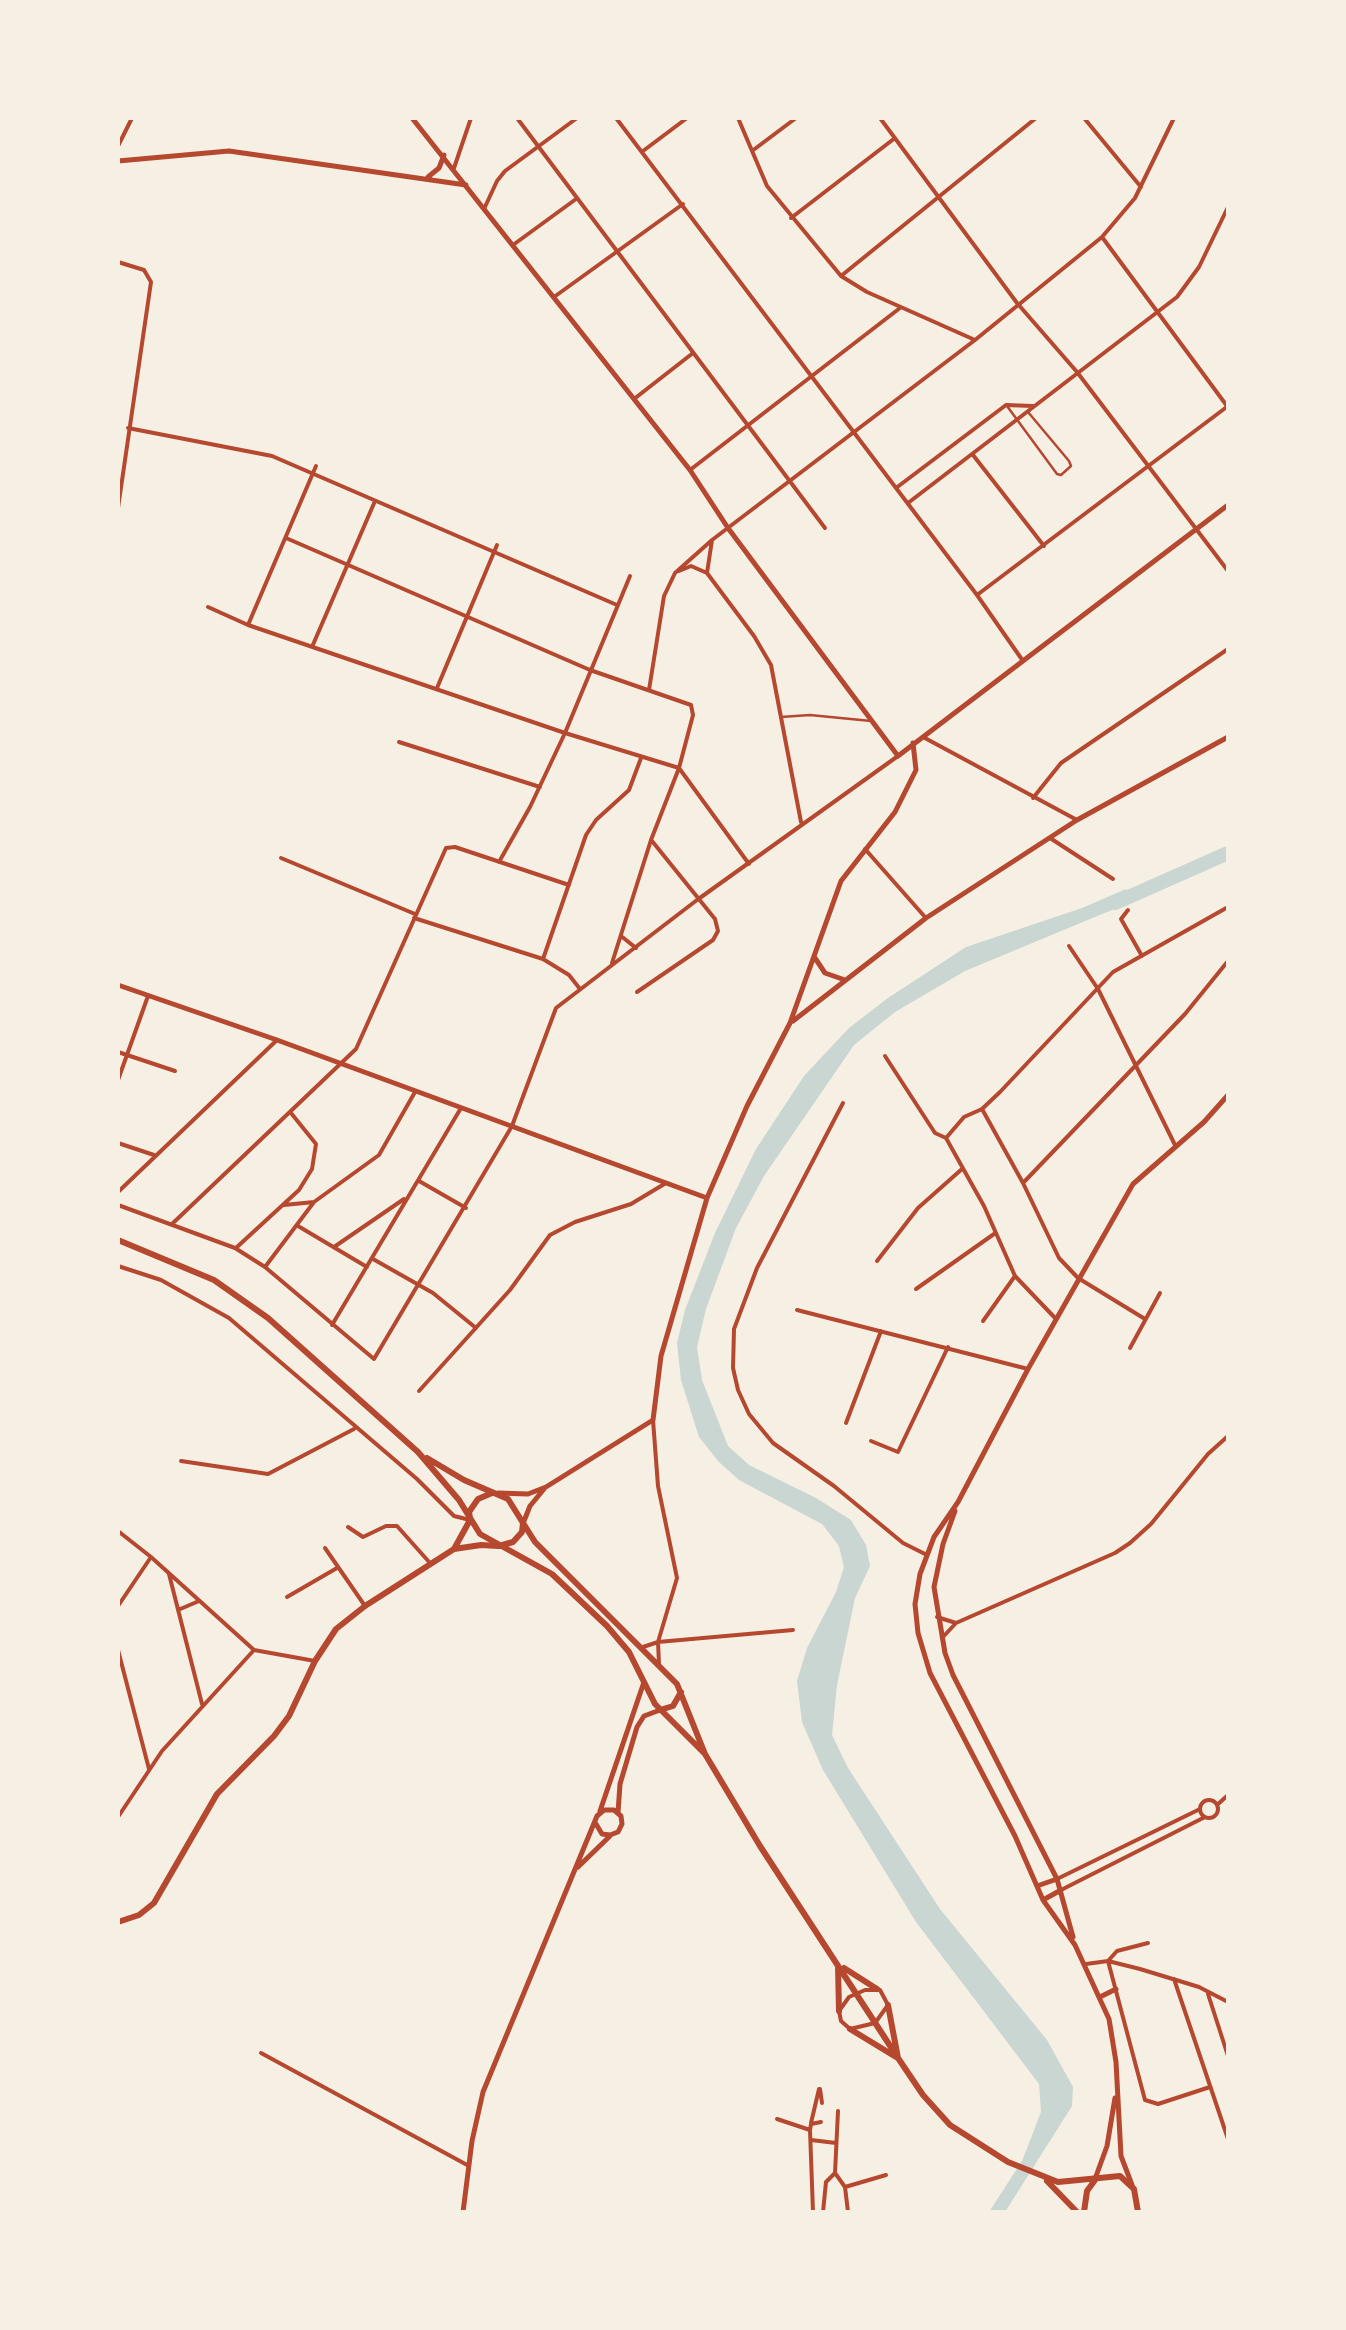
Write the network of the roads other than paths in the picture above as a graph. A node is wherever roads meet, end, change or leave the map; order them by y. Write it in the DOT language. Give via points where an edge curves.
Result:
graph roads {
  1 [pos="132,118"];
  2 [pos="412,118"];
  3 [pos="471,118"];
  4 [pos="517,118"];
  5 [pos="577,118"];
  6 [pos="616,118"];
  7 [pos="687,118"];
  8 [pos="738,118"];
  9 [pos="796,118"];
  10 [pos="880,118"];
  11 [pos="1036,118"];
  12 [pos="1084,118"];
  13 [pos="1174,118"];
  14 [pos="895,138"];
  15 [pos="118,146"];
  16 [pos="540,147"];
  17 [pos="643,151"];
  18 [pos="752,151"];
  19 [pos="444,155"];
  20 [pos="118,162"];
  21 [pos="454,168"];
  22 [pos="426,179"];
  23 [pos="467,185"];
  24 [pos="1141,187"];
  25 [pos="939,197"];
  26 [pos="576,198"];
  27 [pos="683,204"];
  28 [pos="1228,207"];
  29 [pos="484,209"];
  30 [pos="792,218"];
  31 [pos="1102,236"];
  32 [pos="514,245"];
  33 [pos="616,251"];
  34 [pos="118,262"];
  35 [pos="118,272"];
  36 [pos="841,276"];
  37 [pos="554,298"];
  38 [pos="1018,303"];
  39 [pos="902,307"];
  40 [pos="1160,312"];
  41 [pos="975,340"];
  42 [pos="693,354"];
  43 [pos="1077,372"];
  44 [pos="812,376"];
  45 [pos="634,399"];
  46 [pos="1020,403"];
  47 [pos="1006,405"];
  48 [pos="1033,406"];
  49 [pos="1228,407"];
  50 [pos="1027,412"];
  51 [pos="1018,419"];
  52 [pos="747,424"];
  53 [pos="128,428"];
  54 [pos="852,432"];
  55 [pos="972,456"];
  56 [pos="1149,465"];
  57 [pos="316,466"];
  58 [pos="690,470"];
  59 [pos="313,474"];
  60 [pos="788,481"];
  61 [pos="896,488"];
  62 [pos="375,501"];
  63 [pos="908,503"];
  64 [pos="1228,505"];
  65 [pos="118,508"];
  66 [pos="728,528"];
  67 [pos="825,528"];
  68 [pos="1197,530"];
  69 [pos="286,538"];
  70 [pos="712,540"];
  71 [pos="497,544"];
  72 [pos="1044,546"];
  73 [pos="494,552"];
  74 [pos="346,565"];
  75 [pos="1228,571"];
  76 [pos="675,573"];
  77 [pos="707,573"];
  78 [pos="630,576"];
  79 [pos="977,595"];
  80 [pos="618,605"];
  81 [pos="208,607"];
  82 [pos="469,616"];
  83 [pos="248,625"];
  84 [pos="312,646"];
  85 [pos="1228,648"];
  86 [pos="1023,661"];
  87 [pos="590,670"];
  88 [pos="437,688"];
  89 [pos="649,690"];
  90 [pos="782,717"];
  91 [pos="872,720"];
  92 [pos="565,733"];
  93 [pos="922,736"];
  94 [pos="1228,737"];
  95 [pos="399,742"];
  96 [pos="913,743"];
  97 [pos="898,756"];
  98 [pos="642,758"];
  99 [pos="680,768"];
  100 [pos="540,787"];
  101 [pos="1033,798"];
  102 [pos="1078,820"];
  103 [pos="802,824"];
  104 [pos="1050,838"];
  105 [pos="651,840"];
  106 [pos="866,849"];
  107 [pos="280,858"];
  108 [pos="499,862"];
  109 [pos="749,864"];
  110 [pos="1113,879"];
  111 [pos="569,885"];
  112 [pos="696,900"];
  113 [pos="1128,910"];
  114 [pos="1228,910"];
  115 [pos="415,916"];
  116 [pos="926,918"];
  117 [pos="621,936"];
  118 [pos="1069,946"];
  119 [pos="636,948"];
  120 [pos="1142,956"];
  121 [pos="815,958"];
  122 [pos="542,959"];
  123 [pos="1228,960"];
  124 [pos="611,966"];
  125 [pos="846,980"];
  126 [pos="118,985"];
  127 [pos="1098,988"];
  128 [pos="580,989"];
  129 [pos="638,992"];
  130 [pos="148,996"];
  131 [pos="790,1023"];
  132 [pos="277,1040"];
  133 [pos="118,1052"];
  134 [pos="126,1055"];
  135 [pos="885,1056"];
  136 [pos="342,1063"];
  137 [pos="1135,1065"];
  138 [pos="175,1071"];
  139 [pos="118,1080"];
  140 [pos="415,1092"];
  141 [pos="1228,1094"];
  142 [pos="843,1103"];
  143 [pos="461,1108"];
  144 [pos="982,1110"];
  145 [pos="290,1113"];
  146 [pos="512,1126"];
  147 [pos="946,1138"];
  148 [pos="118,1142"];
  149 [pos="1175,1145"];
  150 [pos="154,1155"];
  151 [pos="962,1169"];
  152 [pos="419,1181"];
  153 [pos="666,1183"];
  154 [pos="1023,1183"];
  155 [pos="118,1192"];
  156 [pos="408,1196"];
  157 [pos="708,1198"];
  158 [pos="314,1202"];
  159 [pos="118,1205"];
  160 [pos="282,1205"];
  161 [pos="466,1208"];
  162 [pos="172,1224"];
  163 [pos="296,1225"];
  164 [pos="996,1232"];
  165 [pos="118,1240"];
  166 [pos="334,1247"];
  167 [pos="235,1248"];
  168 [pos="372,1259"];
  169 [pos="877,1260"];
  170 [pos="118,1266"];
  171 [pos="265,1267"];
  172 [pos="367,1267"];
  173 [pos="1016,1276"];
  174 [pos="1078,1278"];
  175 [pos="420,1284"];
  176 [pos="916,1288"];
  177 [pos="1160,1293"];
  178 [pos="797,1310"];
  179 [pos="1056,1319"];
  180 [pos="1145,1319"];
  181 [pos="984,1320"];
  182 [pos="332,1325"];
  183 [pos="476,1328"];
  184 [pos="880,1332"];
  185 [pos="948,1347"];
  186 [pos="1130,1348"];
  187 [pos="1028,1370"];
  188 [pos="419,1392"];
  189 [pos="653,1420"];
  190 [pos="846,1423"];
  191 [pos="355,1428"];
  192 [pos="1228,1436"];
  193 [pos="870,1440"];
  194 [pos="418,1452"];
  195 [pos="181,1461"];
  196 [pos="546,1487"];
  197 [pos="494,1493"];
  198 [pos="958,1502"];
  199 [pos="470,1520"];
  200 [pos="524,1522"];
  201 [pos="348,1527"];
  202 [pos="118,1531"];
  203 [pos="498,1546"];
  204 [pos="326,1548"];
  205 [pos="454,1550"];
  206 [pos="926,1555"];
  207 [pos="151,1557"];
  208 [pos="939,1560"];
  209 [pos="430,1564"];
  210 [pos="337,1568"];
  211 [pos="169,1574"];
  212 [pos="287,1598"];
  213 [pos="199,1602"];
  214 [pos="118,1606"];
  215 [pos="365,1606"];
  216 [pos="178,1610"];
  217 [pos="937,1617"];
  218 [pos="956,1623"];
  219 [pos="793,1630"];
  220 [pos="942,1638"];
  221 [pos="658,1642"];
  222 [pos="638,1648"];
  223 [pos="118,1650"];
  224 [pos="254,1650"];
  225 [pos="315,1661"];
  226 [pos="660,1669"];
  227 [pos="644,1682"];
  228 [pos="681,1690"];
  229 [pos="202,1704"];
  230 [pos="660,1710"];
  231 [pos="705,1754"];
  232 [pos="149,1769"];
  233 [pos="1228,1795"];
  234 [pos="1217,1804"];
  235 [pos="1200,1809"];
  236 [pos="600,1812"];
  237 [pos="618,1813"];
  238 [pos="118,1817"];
  239 [pos="1205,1817"];
  240 [pos="596,1824"];
  241 [pos="610,1836"];
  242 [pos="576,1869"];
  243 [pos="1057,1879"];
  244 [pos="1038,1886"];
  245 [pos="1061,1890"];
  246 [pos="1043,1900"];
  247 [pos="118,1922"];
  248 [pos="1148,1943"];
  249 [pos="1075,1945"];
  250 [pos="1108,1961"];
  251 [pos="838,1964"];
  252 [pos="1085,1964"];
  253 [pos="1174,1979"];
  254 [pos="877,1989"];
  255 [pos="1116,1989"];
  256 [pos="1208,1991"];
  257 [pos="856,1992"];
  258 [pos="1100,1997"];
  259 [pos="1228,2002"];
  260 [pos="888,2005"];
  261 [pos="840,2011"];
  262 [pos="875,2022"];
  263 [pos="850,2030"];
  264 [pos="261,2053"];
  265 [pos="1228,2056"];
  266 [pos="898,2058"];
  267 [pos="1116,2085"];
  268 [pos="1210,2087"];
  269 [pos="822,2103"];
  270 [pos="838,2111"];
  271 [pos="776,2119"];
  272 [pos="821,2122"];
  273 [pos="810,2127"];
  274 [pos="1228,2139"];
  275 [pos="810,2140"];
  276 [pos="836,2143"];
  277 [pos="469,2166"];
  278 [pos="835,2173"];
  279 [pos="886,2174"];
  280 [pos="1040,2176"];
  281 [pos="1096,2178"];
  282 [pos="845,2187"];
  283 [pos="1134,2189"];
  284 [pos="463,2212"];
  285 [pos="813,2212"];
  286 [pos="823,2212"];
  287 [pos="848,2212"];
  288 [pos="1080,2212"];
  289 [pos="1138,2212"];
  1 -- 15 [label="street"];
  2 -- 19 [label="street"];
  3 -- 21 [label="street"];
  4 -- 16 [label="street"];
  5 -- 16 [label="street"];
  6 -- 17 [label="street"];
  7 -- 17 [label="street"];
  8 -- 18 [label="street"];
  9 -- 18 [label="street"];
  10 -- 14 [label="street"];
  11 -- 25 [label="street"];
  12 -- 24 [label="street"];
  13 -- 24 [label="street"];
  14 -- 25 [label="street"];
  14 -- 30 [label="street"];
  16 -- 26 [label="street"];
  16 -- 29 [label="street" via="505,172"];
  17 -- 27 [label="street"];
  18 -- 30 [label="street" via="767,186"];
  19 -- 21 [label="street"];
  19 -- 22 [label="street"];
  20 -- 22 [label="street" via="229,151"];
  21 -- 23 [label="street"];
  22 -- 23 [label="street"];
  23 -- 29 [label="street"];
  24 -- 31 [label="street"];
  25 -- 36 [label="street"];
  25 -- 38 [label="street"];
  26 -- 32 [label="street"];
  26 -- 33 [label="street"];
  27 -- 33 [label="street"];
  27 -- 44 [label="street"];
  28 -- 40 [label="street" via="1199,266"];
  29 -- 32 [label="street"];
  30 -- 36 [label="street"];
  31 -- 38 [label="street"];
  31 -- 40 [label="street"];
  32 -- 37 [label="street"];
  33 -- 37 [label="street"];
  33 -- 42 [label="street"];
  34 -- 35 [label="street"];
  34 -- 53 [label="street" via="144,270 151,282"];
  36 -- 39 [label="street"];
  37 -- 45 [label="street"];
  38 -- 41 [label="street"];
  38 -- 43 [label="street"];
  39 -- 41 [label="street"];
  39 -- 44 [label="street"];
  40 -- 43 [label="street"];
  40 -- 49 [label="street"];
  41 -- 54 [label="street"];
  42 -- 45 [label="street"];
  42 -- 52 [label="street"];
  43 -- 48 [label="street"];
  43 -- 56 [label="street"];
  44 -- 52 [label="street"];
  44 -- 54 [label="street"];
  45 -- 58 [label="street"];
  46 -- 47 [label="street"];
  46 -- 48 [label="street"];
  46 -- 50 [label="lane"];
  47 -- 51 [label="lane"];
  47 -- 61 [label="street"];
  48 -- 50 [label="street"];
  49 -- 56 [label="street"];
  50 -- 51 [label="street"];
  50 -- 51 [label="lane" via="1070,461 1061,475"];
  51 -- 55 [label="street"];
  52 -- 58 [label="street"];
  52 -- 60 [label="street"];
  53 -- 59 [label="street" via="272,456"];
  53 -- 65 [label="street"];
  54 -- 60 [label="street"];
  54 -- 61 [label="street"];
  55 -- 63 [label="street"];
  55 -- 72 [label="street"];
  56 -- 68 [label="street"];
  56 -- 72 [label="street"];
  57 -- 59 [label="street"];
  58 -- 66 [label="street"];
  59 -- 62 [label="street"];
  59 -- 69 [label="street"];
  60 -- 66 [label="street"];
  60 -- 67 [label="street"];
  61 -- 63 [label="street"];
  62 -- 73 [label="street"];
  62 -- 74 [label="street"];
  63 -- 79 [label="street"];
  64 -- 68 [label="street"];
  66 -- 70 [label="street"];
  66 -- 91 [label="street"];
  68 -- 75 [label="street"];
  68 -- 86 [label="street"];
  69 -- 74 [label="street"];
  69 -- 83 [label="street"];
  70 -- 76 [label="street"];
  70 -- 77 [label="street"];
  71 -- 73 [label="street"];
  72 -- 79 [label="street"];
  73 -- 80 [label="street"];
  73 -- 82 [label="street"];
  74 -- 82 [label="street"];
  74 -- 84 [label="street"];
  76 -- 77 [label="street" via="691,566"];
  76 -- 89 [label="street" via="664,596"];
  77 -- 90 [label="street" via="767,655"];
  78 -- 80 [label="street"];
  79 -- 86 [label="street"];
  80 -- 87 [label="street"];
  81 -- 83 [label="street"];
  82 -- 87 [label="street"];
  82 -- 88 [label="street"];
  83 -- 84 [label="street"];
  84 -- 88 [label="street"];
  85 -- 101 [label="street" via="1061,763"];
  86 -- 93 [label="street"];
  87 -- 89 [label="street"];
  87 -- 92 [label="street"];
  88 -- 92 [label="street"];
  89 -- 99 [label="street" via="691,705"];
  90 -- 91 [label="lane"];
  90 -- 103 [label="street"];
  91 -- 97 [label="street"];
  92 -- 98 [label="street"];
  92 -- 100 [label="street"];
  93 -- 96 [label="street"];
  93 -- 101 [label="street"];
  94 -- 102 [label="street"];
  95 -- 100 [label="street"];
  96 -- 97 [label="street"];
  96 -- 106 [label="street" via="916,770"];
  97 -- 103 [label="street"];
  98 -- 99 [label="street"];
  98 -- 111 [label="street" via="629,790 586,835"];
  99 -- 105 [label="street"];
  99 -- 109 [label="street"];
  100 -- 108 [label="street"];
  101 -- 102 [label="street"];
  102 -- 104 [label="street"];
  103 -- 109 [label="street"];
  104 -- 110 [label="street"];
  104 -- 116 [label="street"];
  105 -- 112 [label="street"];
  105 -- 117 [label="street"];
  106 -- 116 [label="street"];
  106 -- 121 [label="street" via="841,881"];
  107 -- 115 [label="street"];
  108 -- 111 [label="street"];
  108 -- 115 [label="street" via="456,847 443,852"];
  109 -- 112 [label="street"];
  111 -- 122 [label="street"];
  112 -- 119 [label="street"];
  112 -- 129 [label="street" via="715,920 717,935"];
  113 -- 120 [label="street" via="1121,920"];
  114 -- 120 [label="street"];
  115 -- 122 [label="street"];
  115 -- 136 [label="street" via="362,1038"];
  116 -- 125 [label="street"];
  117 -- 119 [label="street"];
  117 -- 124 [label="street"];
  118 -- 127 [label="street"];
  119 -- 124 [label="street"];
  120 -- 127 [label="street"];
  121 -- 125 [label="street" via="825,973"];
  121 -- 131 [label="street"];
  122 -- 128 [label="street"];
  123 -- 137 [label="street"];
  124 -- 128 [label="street"];
  125 -- 131 [label="street"];
  126 -- 130 [label="street"];
  127 -- 137 [label="street"];
  127 -- 144 [label="street"];
  128 -- 146 [label="street" via="552,1015"];
  130 -- 132 [label="street"];
  130 -- 134 [label="street"];
  131 -- 157 [label="street"];
  132 -- 136 [label="street"];
  132 -- 150 [label="street"];
  133 -- 134 [label="street"];
  134 -- 138 [label="street"];
  134 -- 139 [label="street"];
  135 -- 147 [label="street" via="935,1133"];
  136 -- 140 [label="street"];
  136 -- 145 [label="street"];
  137 -- 149 [label="street"];
  137 -- 154 [label="street"];
  140 -- 143 [label="street"];
  140 -- 158 [label="street" via="379,1155"];
  141 -- 149 [label="street"];
  142 -- 206 [label="street" via="751,1283 734,1329 733,1368 749,1414 773,1443"];
  143 -- 146 [label="street"];
  143 -- 152 [label="street"];
  144 -- 147 [label="street" via="964,1117"];
  144 -- 154 [label="street"];
  145 -- 160 [label="street" via="316,1151 307,1179"];
  145 -- 162 [label="street"];
  146 -- 153 [label="street"];
  146 -- 161 [label="street"];
  147 -- 151 [label="street"];
  148 -- 150 [label="street"];
  149 -- 174 [label="street" via="1133,1184"];
  150 -- 155 [label="street"];
  151 -- 164 [label="street"];
  151 -- 169 [label="street" via="918,1208"];
  152 -- 156 [label="street"];
  152 -- 161 [label="street"];
  153 -- 157 [label="street"];
  153 -- 183 [label="street" via="550,1234"];
  154 -- 174 [label="street" via="1059,1258"];
  156 -- 166 [label="street"];
  156 -- 168 [label="street"];
  157 -- 189 [label="street" via="661,1356"];
  158 -- 160 [label="street"];
  158 -- 163 [label="street"];
  159 -- 162 [label="street"];
  160 -- 167 [label="street"];
  161 -- 175 [label="street"];
  162 -- 167 [label="street"];
  163 -- 166 [label="street"];
  163 -- 171 [label="street"];
  164 -- 173 [label="street"];
  164 -- 176 [label="street"];
  165 -- 194 [label="main road" via="193,1270 250,1303"];
  166 -- 172 [label="street"];
  167 -- 171 [label="street"];
  168 -- 172 [label="street"];
  168 -- 175 [label="street"];
  170 -- 191 [label="street" via="161,1280 229,1318"];
  171 -- 182 [label="street"];
  172 -- 182 [label="street"];
  173 -- 179 [label="street"];
  173 -- 181 [label="street"];
  174 -- 179 [label="street"];
  174 -- 180 [label="street"];
  175 -- 182 [label="street" via="374,1359"];
  175 -- 183 [label="street"];
  177 -- 180 [label="street"];
  178 -- 184 [label="street"];
  179 -- 187 [label="street"];
  180 -- 186 [label="street"];
  183 -- 188 [label="street"];
  184 -- 185 [label="street"];
  184 -- 190 [label="street"];
  185 -- 187 [label="street"];
  185 -- 193 [label="street" via="898,1452"];
  187 -- 198 [label="street"];
  189 -- 196 [label="street"];
  189 -- 221 [label="street" via="677,1578"];
  191 -- 195 [label="street" via="268,1474"];
  191 -- 199 [label="street" via="454,1516"];
  192 -- 218 [label="street" via="1130,1543"];
  194 -- 197 [label="main road"];
  194 -- 199 [label="main road"];
  196 -- 197 [label="street"];
  196 -- 200 [label="street"];
  197 -- 199 [label="main road" via="474,1503"];
  197 -- 200 [label="main road" via="508,1499"];
  198 -- 206 [label="street"];
  198 -- 208 [label="street"];
  199 -- 203 [label="main road"];
  199 -- 205 [label="main road"];
  200 -- 203 [label="main road" via="513,1542"];
  200 -- 222 [label="main road" via="535,1542"];
  201 -- 209 [label="street" via="363,1537 397,1526"];
  202 -- 207 [label="street"];
  203 -- 205 [label="main road"];
  203 -- 227 [label="main road" via="542,1567 576,1595 621,1642"];
  204 -- 210 [label="street"];
  205 -- 209 [label="main road"];
  206 -- 208 [label="street"];
  206 -- 244 [label="street" via="915,1604 924,1660"];
  207 -- 211 [label="street"];
  207 -- 214 [label="street"];
  208 -- 217 [label="street"];
  209 -- 215 [label="main road"];
  210 -- 212 [label="street"];
  210 -- 215 [label="street"];
  211 -- 213 [label="street"];
  211 -- 216 [label="street"];
  213 -- 216 [label="street"];
  213 -- 224 [label="street"];
  215 -- 225 [label="main road" via="336,1629"];
  216 -- 229 [label="street"];
  217 -- 218 [label="street"];
  217 -- 220 [label="street"];
  218 -- 220 [label="street"];
  219 -- 221 [label="street"];
  220 -- 243 [label="street" via="953,1675"];
  221 -- 222 [label="street"];
  221 -- 226 [label="street"];
  222 -- 226 [label="main road"];
  223 -- 232 [label="street"];
  224 -- 225 [label="street"];
  224 -- 229 [label="street"];
  225 -- 247 [label="main road" via="289,1716 216,1794 154,1903"];
  226 -- 228 [label="main road"];
  227 -- 230 [label="main road"];
  227 -- 236 [label="street"];
  228 -- 230 [label="main road" via="673,1706"];
  228 -- 231 [label="main road"];
  229 -- 232 [label="street"];
  230 -- 231 [label="main road"];
  230 -- 237 [label="street" via="637,1727"];
  231 -- 251 [label="main road"];
  232 -- 238 [label="street"];
  233 -- 234 [label="street"];
  234 -- 235 [label="street" via="1206,1800"];
  234 -- 239 [label="street" via="1215,1815"];
  235 -- 239 [label="street"];
  235 -- 243 [label="street"];
  236 -- 237 [label="street"];
  236 -- 240 [label="street"];
  237 -- 241 [label="street" via="621,1828"];
  239 -- 245 [label="street"];
  240 -- 241 [label="street"];
  240 -- 242 [label="street"];
  241 -- 242 [label="street"];
  242 -- 277 [label="street" via="483,2092"];
  243 -- 244 [label="street"];
  243 -- 245 [label="street"];
  244 -- 246 [label="street"];
  245 -- 246 [label="street"];
  245 -- 249 [label="street"];
  246 -- 249 [label="street"];
  248 -- 250 [label="street" via="1118,1951"];
  249 -- 252 [label="street"];
  250 -- 252 [label="street"];
  250 -- 253 [label="street"];
  250 -- 255 [label="street"];
  251 -- 254 [label="main road"];
  251 -- 257 [label="main road"];
  251 -- 261 [label="main road"];
  252 -- 258 [label="street"];
  253 -- 256 [label="street"];
  253 -- 268 [label="street"];
  254 -- 257 [label="street"];
  254 -- 260 [label="street"];
  255 -- 258 [label="street"];
  255 -- 268 [label="street" via="1145,2100 1158,2104"];
  256 -- 259 [label="street"];
  256 -- 265 [label="street"];
  257 -- 261 [label="street"];
  257 -- 262 [label="main road"];
  258 -- 267 [label="street"];
  260 -- 262 [label="street"];
  260 -- 266 [label="main road"];
  261 -- 263 [label="street"];
  262 -- 263 [label="street"];
  262 -- 266 [label="main road"];
  263 -- 266 [label="main road"];
  264 -- 277 [label="street"];
  266 -- 280 [label="main road" via="950,2125"];
  267 -- 281 [label="street"];
  267 -- 283 [label="street" via="1121,2156"];
  268 -- 274 [label="street"];
  269 -- 273 [label="street" via="819,2089"];
  270 -- 276 [label="street"];
  271 -- 273 [label="street"];
  272 -- 273 [label="street"];
  273 -- 275 [label="street"];
  275 -- 276 [label="street"];
  275 -- 285 [label="street"];
  276 -- 278 [label="street"];
  277 -- 284 [label="street"];
  278 -- 282 [label="street"];
  278 -- 286 [label="street" via="826,2182"];
  279 -- 282 [label="street"];
  280 -- 281 [label="main road" via="1068,2183"];
  280 -- 288 [label="main road"];
  281 -- 283 [label="main road" via="1120,2176"];
  281 -- 288 [label="main road"];
  282 -- 287 [label="street"];
  283 -- 289 [label="main road"];
}
